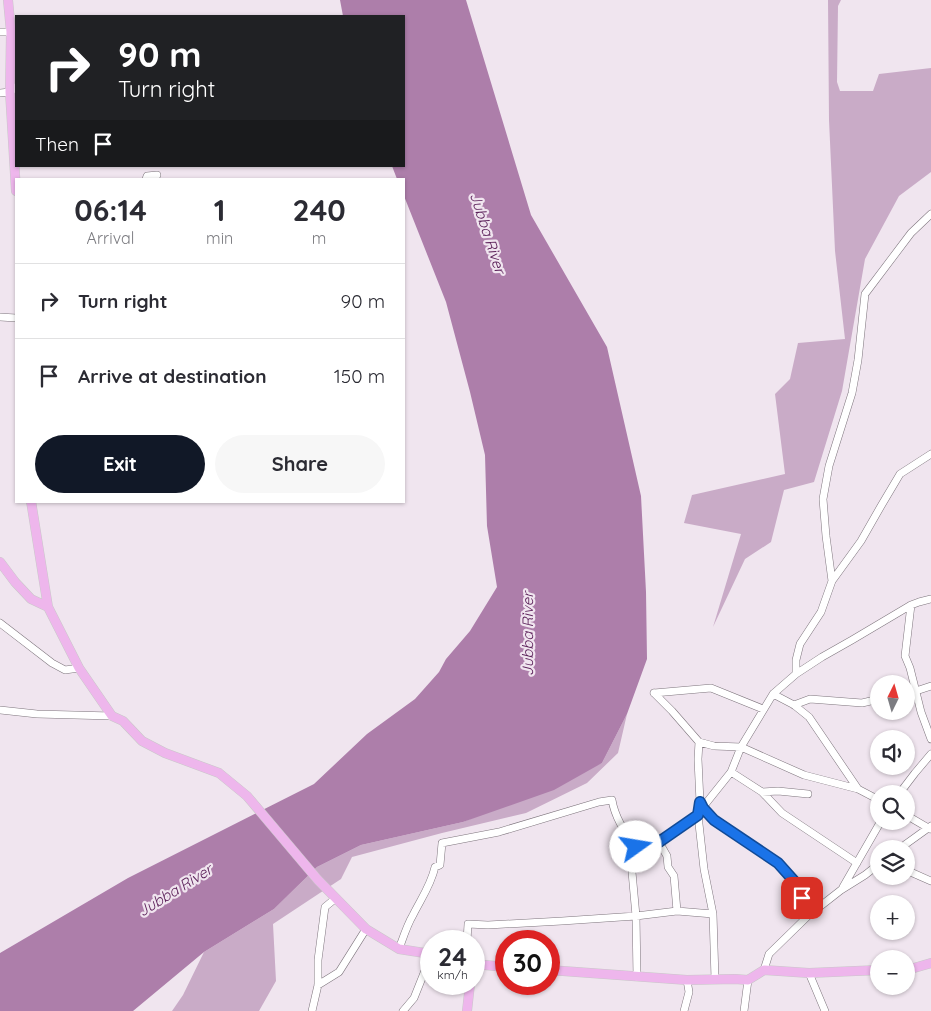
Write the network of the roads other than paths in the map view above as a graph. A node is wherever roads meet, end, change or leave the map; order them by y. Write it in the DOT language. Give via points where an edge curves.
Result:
graph roads {
  1 [pos="8,0"];
  2 [pos="0,32"];
  3 [pos="10,32"];
  4 [pos="13,90"];
  5 [pos="0,93"];
  6 [pos="15,157"];
  7 [pos="157,174"];
  8 [pos="146,178"];
  9 [pos="931,214"];
  10 [pos="0,317"];
  11 [pos="15,318"];
  12 [pos="931,454"];
  13 [pos="32,503"];
  14 [pos="0,562"];
  15 [pos="832,581"];
  16 [pos="931,599"];
  17 [pos="911,605"];
  18 [pos="48,607"];
  19 [pos="0,623"];
  20 [pos="79,668"];
  21 [pos="796,674"];
  22 [pos="931,686"];
  23 [pos="916,691"];
  24 [pos="773,694"];
  25 [pos="870,701"];
  26 [pos="794,704"];
  27 [pos="763,708"];
  28 [pos="0,710"];
  29 [pos="112,716"];
  30 [pos="931,739"];
  31 [pos="699,742"];
  32 [pos="741,747"];
  33 [pos="931,754"];
  34 [pos="731,772"];
  35 [pos="905,785"];
  36 [pos="858,789"];
  37 [pos="762,792"];
  38 [pos="808,794"];
  39 [pos="870,795"];
  40 [pos="702,805"];
  41 [pos="698,815"];
  42 [pos="915,820"];
  43 [pos="930,827"];
  44 [pos="877,830"];
  45 [pos="911,840"];
  46 [pos="659,842"];
  47 [pos="636,847"];
  48 [pos="857,863"];
  49 [pos="870,871"];
  50 [pos="915,874"];
  51 [pos="931,881"];
  52 [pos="841,890"];
  53 [pos="336,898"];
  54 [pos="677,911"];
  55 [pos="713,914"];
  56 [pos="810,915"];
  57 [pos="636,916"];
  58 [pos="366,929"];
  59 [pos="468,930"];
  60 [pos="399,949"];
  61 [pos="420,952"];
  62 [pos="931,963"];
  63 [pos="915,968"];
  64 [pos="764,970"];
  65 [pos="870,970"];
  66 [pos="560,971"];
  67 [pos="809,973"];
  68 [pos="637,977"];
  69 [pos="715,979"];
  70 [pos="687,980"];
  71 [pos="748,980"];
  72 [pos="420,983"];
  73 [pos="318,985"];
  74 [pos="469,995"];
  75 [pos="312,1011"];
  76 [pos="403,1011"];
  77 [pos="467,1011"];
  78 [pos="684,1011"];
  79 [pos="744,1011"];
  80 [pos="825,1011"];
  1 -- 3 [label="main road"];
  2 -- 3 [label="street"];
  3 -- 4 [label="main road"];
  4 -- 5 [label="street"];
  4 -- 6 [label="main road"];
  7 -- 8 [label="street"];
  9 -- 15 [label="street" via="912,233 865,294 852,393 829,466 823,499"];
  10 -- 11 [label="street"];
  12 -- 15 [label="street" via="900,474 861,541"];
  13 -- 18 [label="main road"];
  14 -- 18 [label="main road" via="31,599"];
  15 -- 21 [label="street" via="821,612 800,644"];
  16 -- 17 [label="street"];
  17 -- 21 [label="street"];
  17 -- 23 [label="street" via="904,656"];
  18 -- 20 [label="main road"];
  19 -- 20 [label="street" via="52,663 65,670"];
  20 -- 29 [label="main road"];
  21 -- 24 [label="street"];
  22 -- 23 [label="street"];
  23 -- 30 [label="street"];
  24 -- 26 [label="street"];
  24 -- 27 [label="street"];
  25 -- 26 [label="street" via="810,699"];
  26 -- 36 [label="street" via="809,717"];
  27 -- 31 [label="street" via="711,688 654,693"];
  27 -- 32 [label="street"];
  28 -- 29 [label="street"];
  29 -- 53 [label="main road" via="123,721 142,741 219,773 247,796"];
  31 -- 32 [label="street"];
  31 -- 40 [label="street"];
  32 -- 34 [label="street"];
  32 -- 36 [label="street" via="804,775"];
  33 -- 35 [label="street"];
  34 -- 37 [label="street"];
  34 -- 40 [label="street"];
  36 -- 39 [label="street"];
  37 -- 38 [label="street" via="778,790"];
  37 -- 48 [label="street" via="782,812"];
  40 -- 41 [label="street"];
  40 -- 56 [label="street" via="714,820 778,863 795,882"];
  41 -- 46 [label="street"];
  41 -- 55 [label="street"];
  42 -- 43 [label="street"];
  43 -- 45 [label="street"];
  44 -- 48 [label="street"];
  46 -- 47 [label="street"];
  46 -- 54 [label="street" via="674,876"];
  47 -- 57 [label="street" via="632,872"];
  47 -- 60 [label="street" via="623,829 612,800 499,832 442,843 440,865 435,867"];
  48 -- 52 [label="street"];
  49 -- 52 [label="street"];
  50 -- 51 [label="street"];
  52 -- 56 [label="street"];
  53 -- 58 [label="main road"];
  53 -- 73 [label="street" via="325,907"];
  54 -- 55 [label="street"];
  54 -- 57 [label="street"];
  55 -- 69 [label="street"];
  56 -- 64 [label="street" via="769,954"];
  57 -- 59 [label="street" via="468,924"];
  57 -- 68 [label="street"];
  58 -- 60 [label="main road"];
  58 -- 73 [label="street" via="339,972"];
  60 -- 61 [label="main road"];
  62 -- 63 [label="main road"];
  64 -- 67 [label="main road"];
  64 -- 71 [label="main road"];
  65 -- 67 [label="main road"];
  66 -- 68 [label="main road"];
  67 -- 80 [label="street"];
  68 -- 70 [label="main road"];
  69 -- 70 [label="main road"];
  69 -- 71 [label="main road"];
  70 -- 78 [label="street" via="689,992"];
  71 -- 79 [label="street"];
  72 -- 76 [label="street" via="414,998"];
  73 -- 75 [label="street"];
  74 -- 77 [label="main road"];
}
